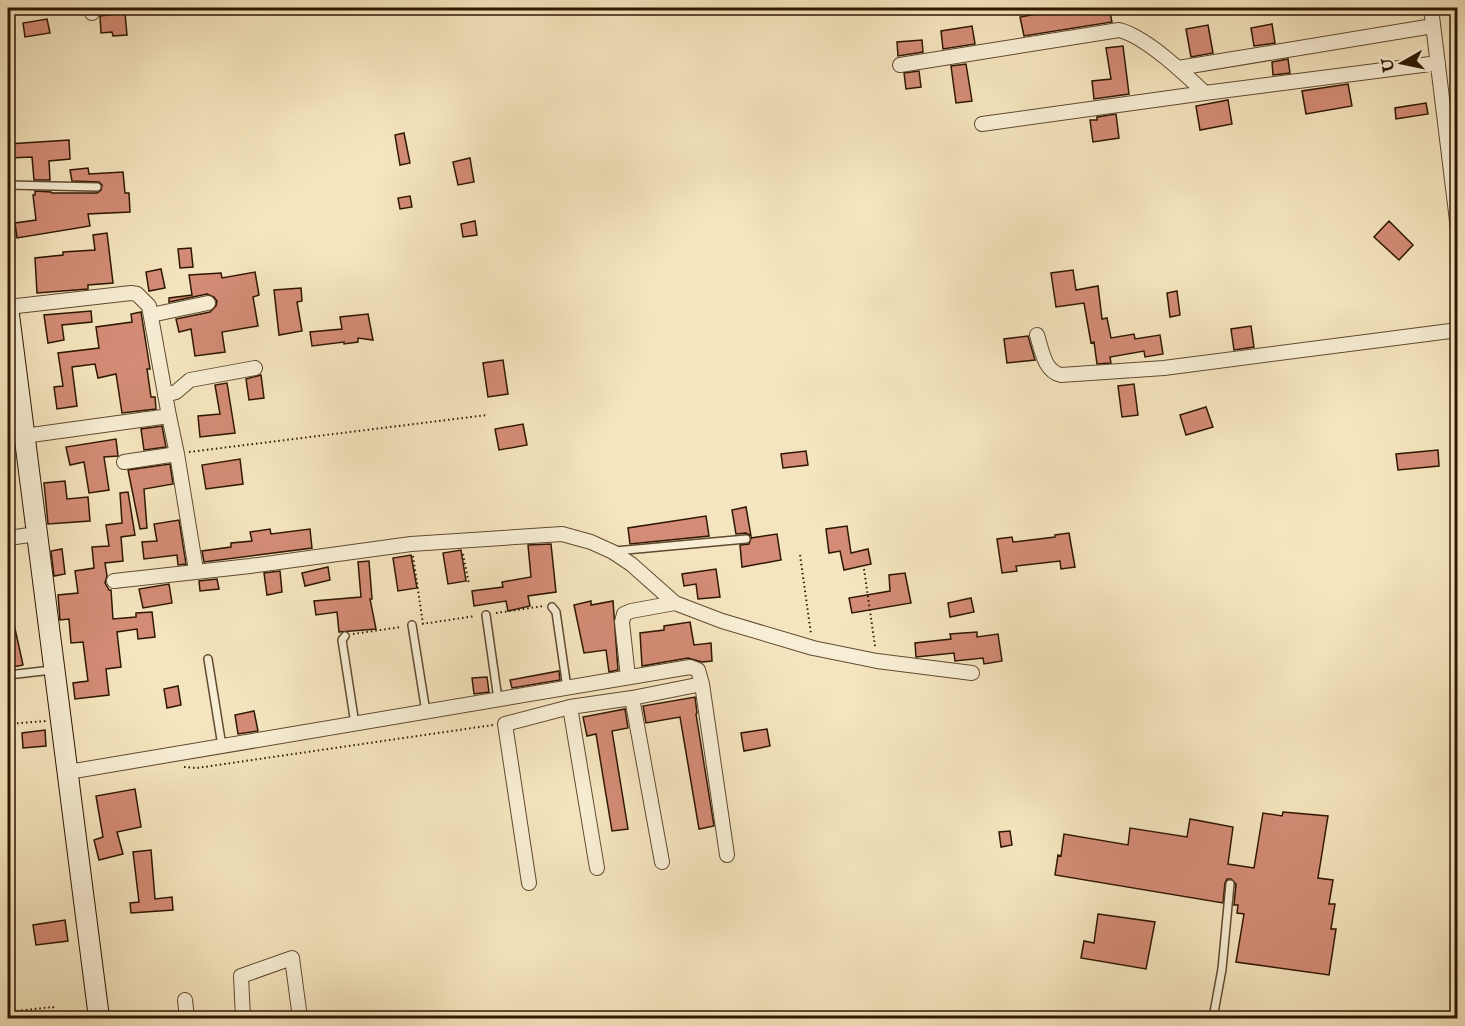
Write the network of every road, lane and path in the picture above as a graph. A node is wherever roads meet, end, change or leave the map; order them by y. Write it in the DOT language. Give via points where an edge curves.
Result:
graph roads {
  1 [pos="1431,8"];
  2 [pos="1433,26"];
  3 [pos="1438,63"];
  4 [pos="900,65"];
  5 [pos="1178,68"];
  6 [pos="1205,93"];
  7 [pos="982,124"];
  8 [pos="8,184"];
  9 [pos="97,187"];
  10 [pos="1457,224"];
  11 [pos="208,303"];
  12 [pos="8,307"];
  13 [pos="151,315"];
  14 [pos="1458,330"];
  15 [pos="1037,335"];
  16 [pos="255,368"];
  17 [pos="12,374"];
  18 [pos="165,395"];
  19 [pos="487,415"];
  20 [pos="169,416"];
  21 [pos="24,436"];
  22 [pos="177,454"];
  23 [pos="124,462"];
  24 [pos="37,534"];
  25 [pos="8,538"];
  26 [pos="746,538"];
  27 [pos="461,539"];
  28 [pos="411,544"];
  29 [pos="613,552"];
  30 [pos="800,555"];
  31 [pos="864,569"];
  32 [pos="196,570"];
  33 [pos="114,581"];
  34 [pos="469,584"];
  35 [pos="675,603"];
  36 [pos="552,607"];
  37 [pos="486,615"];
  38 [pos="423,624"];
  39 [pos="412,626"];
  40 [pos="345,636"];
  41 [pos="813,648"];
  42 [pos="208,659"];
  43 [pos="877,661"];
  44 [pos="54,669"];
  45 [pos="972,673"];
  46 [pos="8,675"];
  47 [pos="628,677"];
  48 [pos="702,684"];
  49 [pos="567,688"];
  50 [pos="632,698"];
  51 [pos="498,699"];
  52 [pos="570,707"];
  53 [pos="426,712"];
  54 [pos="61,720"];
  55 [pos="507,723"];
  56 [pos="8,724"];
  57 [pos="355,724"];
  58 [pos="222,746"];
  59 [pos="160,757"];
  60 [pos="68,772"];
  61 [pos="727,855"];
  62 [pos="662,862"];
  63 [pos="597,868"];
  64 [pos="529,883"];
  65 [pos="1230,884"];
  66 [pos="185,1000"];
  67 [pos="8,1012"];
  68 [pos="58,1018"];
  69 [pos="99,1018"];
  70 [pos="187,1018"];
  71 [pos="243,1018"];
  72 [pos="300,1018"];
  73 [pos="1213,1018"];
  1 -- 2 [label="street"];
  2 -- 3 [label="street"];
  2 -- 5 [label="street"];
  3 -- 6 [label="street"];
  3 -- 10 [label="street"];
  4 -- 5 [label="street" via="1119,30 1129,32"];
  5 -- 6 [label="street"];
  6 -- 7 [label="street"];
  8 -- 9 [label="lane"];
  11 -- 13 [label="street"];
  12 -- 13 [label="street" via="131,293 143,298"];
  12 -- 17 [label="main road"];
  13 -- 18 [label="street"];
  14 -- 15 [label="street" via="1164,368 1061,375 1047,366"];
  16 -- 18 [label="street" via="190,380 176,392"];
  17 -- 21 [label="main road"];
  18 -- 20 [label="street"];
  19 -- 22 [label="path"];
  20 -- 21 [label="street"];
  20 -- 22 [label="street"];
  21 -- 24 [label="main road"];
  22 -- 23 [label="street"];
  22 -- 32 [label="street"];
  24 -- 25 [label="street"];
  24 -- 44 [label="main road"];
  26 -- 29 [label="lane"];
  27 -- 28 [label="street"];
  27 -- 29 [label="street" via="562,534"];
  27 -- 34 [label="path"];
  28 -- 32 [label="street"];
  28 -- 38 [label="path"];
  29 -- 35 [label="street"];
  30 -- 41 [label="path"];
  31 -- 43 [label="path"];
  32 -- 33 [label="street"];
  35 -- 41 [label="street"];
  35 -- 47 [label="street" via="624,614"];
  36 -- 37 [label="path"];
  36 -- 49 [label="lane" via="556,612"];
  37 -- 38 [label="path"];
  37 -- 51 [label="lane"];
  38 -- 39 [label="path"];
  39 -- 40 [label="path"];
  39 -- 53 [label="lane"];
  40 -- 57 [label="lane" via="342,640"];
  41 -- 43 [label="street"];
  42 -- 58 [label="lane"];
  43 -- 45 [label="street"];
  44 -- 46 [label="lane"];
  44 -- 54 [label="main road"];
  47 -- 48 [label="street" via="690,667 698,670"];
  47 -- 49 [label="street"];
  48 -- 50 [label="street"];
  48 -- 61 [label="street"];
  49 -- 51 [label="street"];
  50 -- 52 [label="street"];
  50 -- 62 [label="street"];
  51 -- 53 [label="street"];
  52 -- 55 [label="street"];
  52 -- 63 [label="street"];
  53 -- 57 [label="street"];
  54 -- 56 [label="path"];
  54 -- 60 [label="main road"];
  55 -- 59 [label="path" via="197,768 179,766"];
  55 -- 64 [label="street"];
  57 -- 58 [label="street"];
  58 -- 59 [label="street"];
  59 -- 60 [label="street"];
  60 -- 69 [label="main road"];
  65 -- 73 [label="lane"];
  66 -- 70 [label="street"];
  67 -- 68 [label="path" via="53,1007"];
  71 -- 72 [label="street" via="241,976 292,958"];
}
